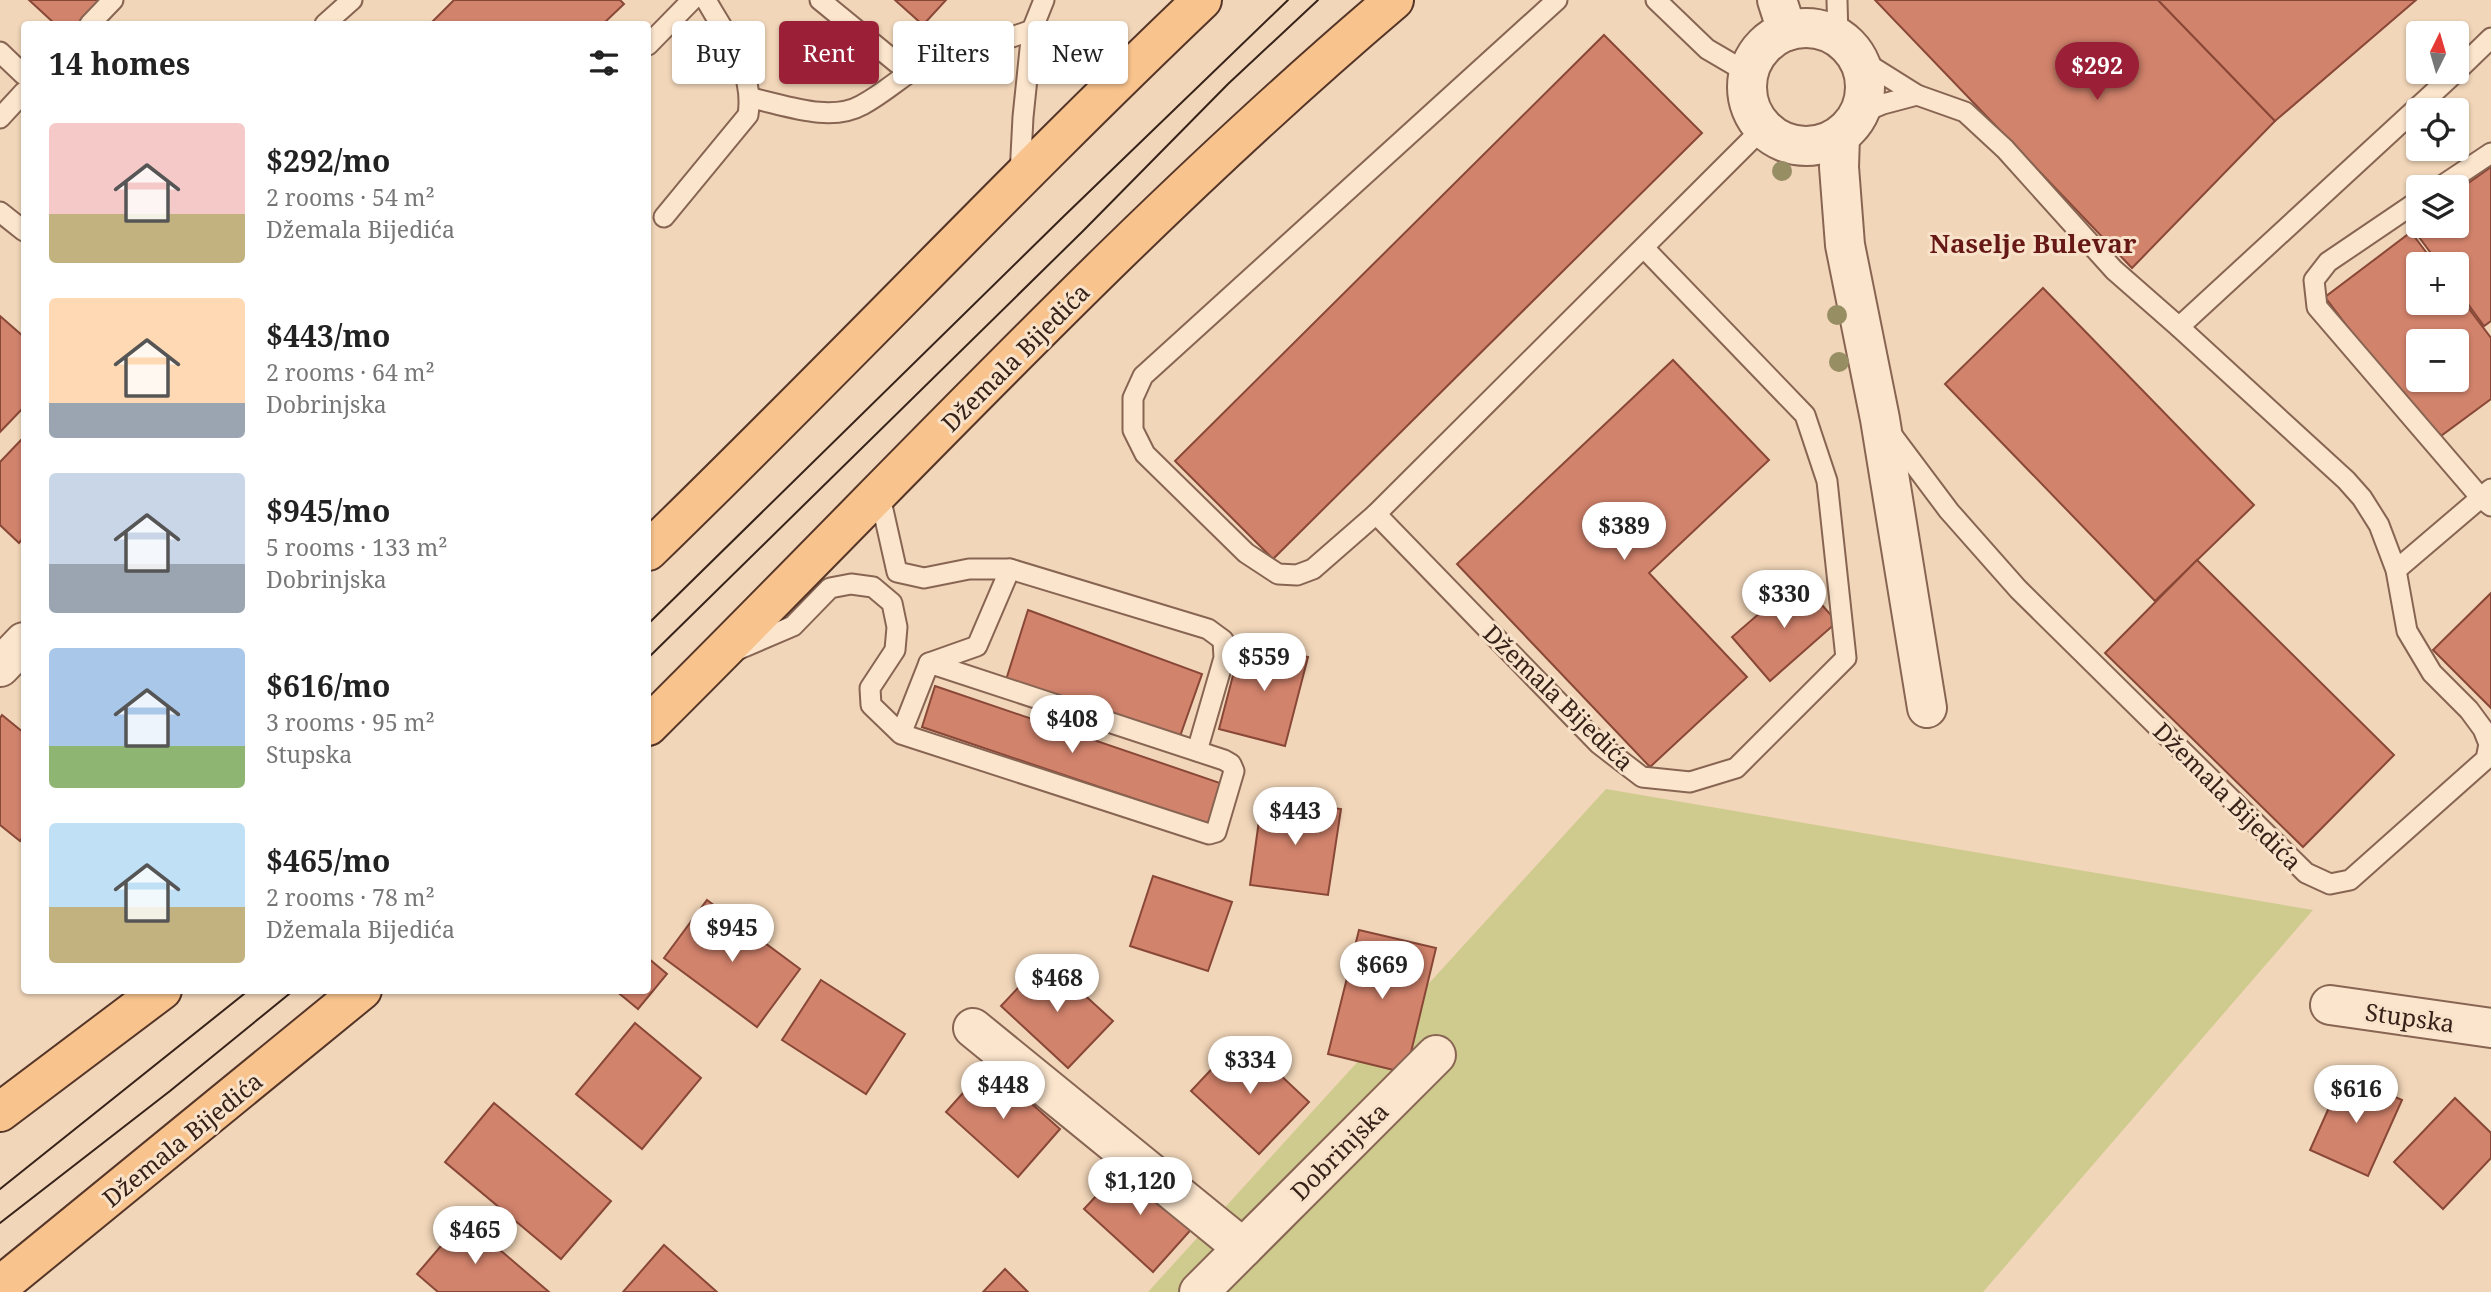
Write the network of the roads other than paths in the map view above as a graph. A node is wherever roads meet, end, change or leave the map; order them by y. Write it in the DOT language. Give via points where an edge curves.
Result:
graph roads {
  1 [pos="113,0"];
  2 [pos="352,0"];
  3 [pos="692,0"];
  4 [pos="706,0"];
  5 [pos="820,0"];
  6 [pos="1044,0"];
  7 [pos="1202,0"];
  8 [pos="1394,0"];
  9 [pos="1557,0"];
  10 [pos="1656,0"];
  11 [pos="1837,0"];
  12 [pos="1782,16"];
  13 [pos="93,21"];
  14 [pos="329,21"];
  15 [pos="1036,21"];
  16 [pos="2491,38"];
  17 [pos="651,42"];
  18 [pos="1848,47"];
  19 [pos="0,52"];
  20 [pos="2469,59"];
  21 [pos="893,60"];
  22 [pos="1028,69"];
  23 [pos="21,72"];
  24 [pos="1748,73"];
  25 [pos="893,84"];
  26 [pos="2443,84"];
  27 [pos="21,95"];
  28 [pos="1917,95"];
  29 [pos="751,98"];
  30 [pos="0,118"];
  31 [pos="1850,125"];
  32 [pos="1774,135"];
  33 [pos="2491,153"];
  34 [pos="2458,175"];
  35 [pos="1020,179"];
  36 [pos="2406,209"];
  37 [pos="0,212"];
  38 [pos="664,217"];
  39 [pos="21,229"];
  40 [pos="1845,245"];
  41 [pos="1645,249"];
  42 [pos="2179,327"];
  43 [pos="1880,419"];
  44 [pos="879,492"];
  45 [pos="2488,498"];
  46 [pos="1376,514"];
  47 [pos="651,548"];
  48 [pos="1010,569"];
  49 [pos="2396,570"];
  50 [pos="21,645"];
  51 [pos="714,660"];
  52 [pos="929,663"];
  53 [pos="0,667"];
  54 [pos="1927,708"];
  55 [pos="651,723"];
  56 [pos="901,734"];
  57 [pos="1197,751"];
  58 [pos="2488,760"];
  59 [pos="157,994"];
  60 [pos="357,994"];
  61 [pos="2330,1005"];
  62 [pos="973,1028"];
  63 [pos="2491,1028"];
  64 [pos="1436,1055"];
  65 [pos="0,1112"];
  66 [pos="1243,1248"];
  67 [pos="2,1287"];
  68 [pos="1199,1292"];
  1 -- 13 [label="lane"];
  2 -- 14 [label="lane"];
  3 -- 17 [label="lane"];
  4 -- 29 [label="lane" via="745,69"];
  5 -- 21 [label="lane"];
  6 -- 15 [label="lane"];
  7 -- 35 [label="main road"];
  8 -- 44 [label="main road, Džemala Bijedića" via="1169,206"];
  9 -- 46 [label="lane" via="1143,376 1133,398 1133,430 1144,454 1245,553 1278,574 1297,575 1313,569"];
  10 -- 24 [label="lane" via="1707,49"];
  11 -- 18 [label="lane"];
  12 -- 18 [label="street" via="1804,28 1822,30"];
  12 -- 24 [label="street"];
  16 -- 20 [label="lane"];
  18 -- 28 [label="lane, Džemala Bijedića"];
  18 -- 31 [label="street" via="1865,76 1865,96"];
  19 -- 23 [label="lane"];
  22 -- 35 [label="lane"];
  24 -- 32 [label="street" via="1749,103"];
  25 -- 29 [label="lane" via="861,106 826,113"];
  26 -- 42 [label="lane"];
  27 -- 30 [label="lane"];
  28 -- 31 [label="lane" via="1883,104"];
  28 -- 42 [label="lane, Džemala Bijedića" via="1965,112 2005,149 2114,270"];
  29 -- 38 [label="lane" via="748,115"];
  31 -- 32 [label="street" via="1828,143 1813,146"];
  31 -- 40 [label="street, Džemala Bijedića" via="1839,167"];
  32 -- 40 [label="street, Džemala Bijedića" via="1810,175"];
  32 -- 41 [label="lane"];
  33 -- 34 [label="lane"];
  35 -- 47 [label="main road"];
  36 -- 45 [label="lane" via="2328,262 2314,280 2317,307"];
  37 -- 39 [label="lane"];
  40 -- 43 [label="street, Džemala Bijedića"];
  41 -- 46 [label="lane"];
  41 -- 46 [label="lane, Džemala Bijedića" via="1805,415 1826,481 1846,658 1736,768 1689,782 1642,778 1599,744"];
  42 -- 49 [label="lane, Džemala Bijedića" via="2346,480 2379,525"];
  43 -- 54 [label="street, Džemala Bijedića"];
  43 -- 58 [label="lane, Džemala Bijedića" via="1949,511 2018,589 2306,873 2330,884 2350,880"];
  44 -- 48 [label="lane" via="897,572 924,578 969,569"];
  44 -- 51 [label="main road, Džemala Bijedića"];
  45 -- 49 [label="lane"];
  48 -- 52 [label="lane" via="976,646"];
  48 -- 57 [label="lane" via="1208,629 1223,640 1224,658"];
  49 -- 58 [label="lane, Džemala Bijedića" via="2407,631 2432,673 2483,729 2489,744"];
  50 -- 53 [label="street"];
  51 -- 55 [label="main road, Džemala Bijedića"];
  51 -- 56 [label="lane" via="793,626 830,588 850,584 873,587 891,603 897,627 895,650 870,688 871,705"];
  52 -- 56 [label="lane"];
  52 -- 57 [label="lane"];
  56 -- 57 [label="lane" via="1209,834 1216,832 1234,771 1231,764"];
  59 -- 65 [label="main road"];
  60 -- 67 [label="main road, Džemala Bijedića"];
  61 -- 63 [label="street, Stupska"];
  62 -- 66 [label="street"];
  64 -- 66 [label="street, Dobrinjska"];
  66 -- 68 [label="street, Dobrinjska"];
}
